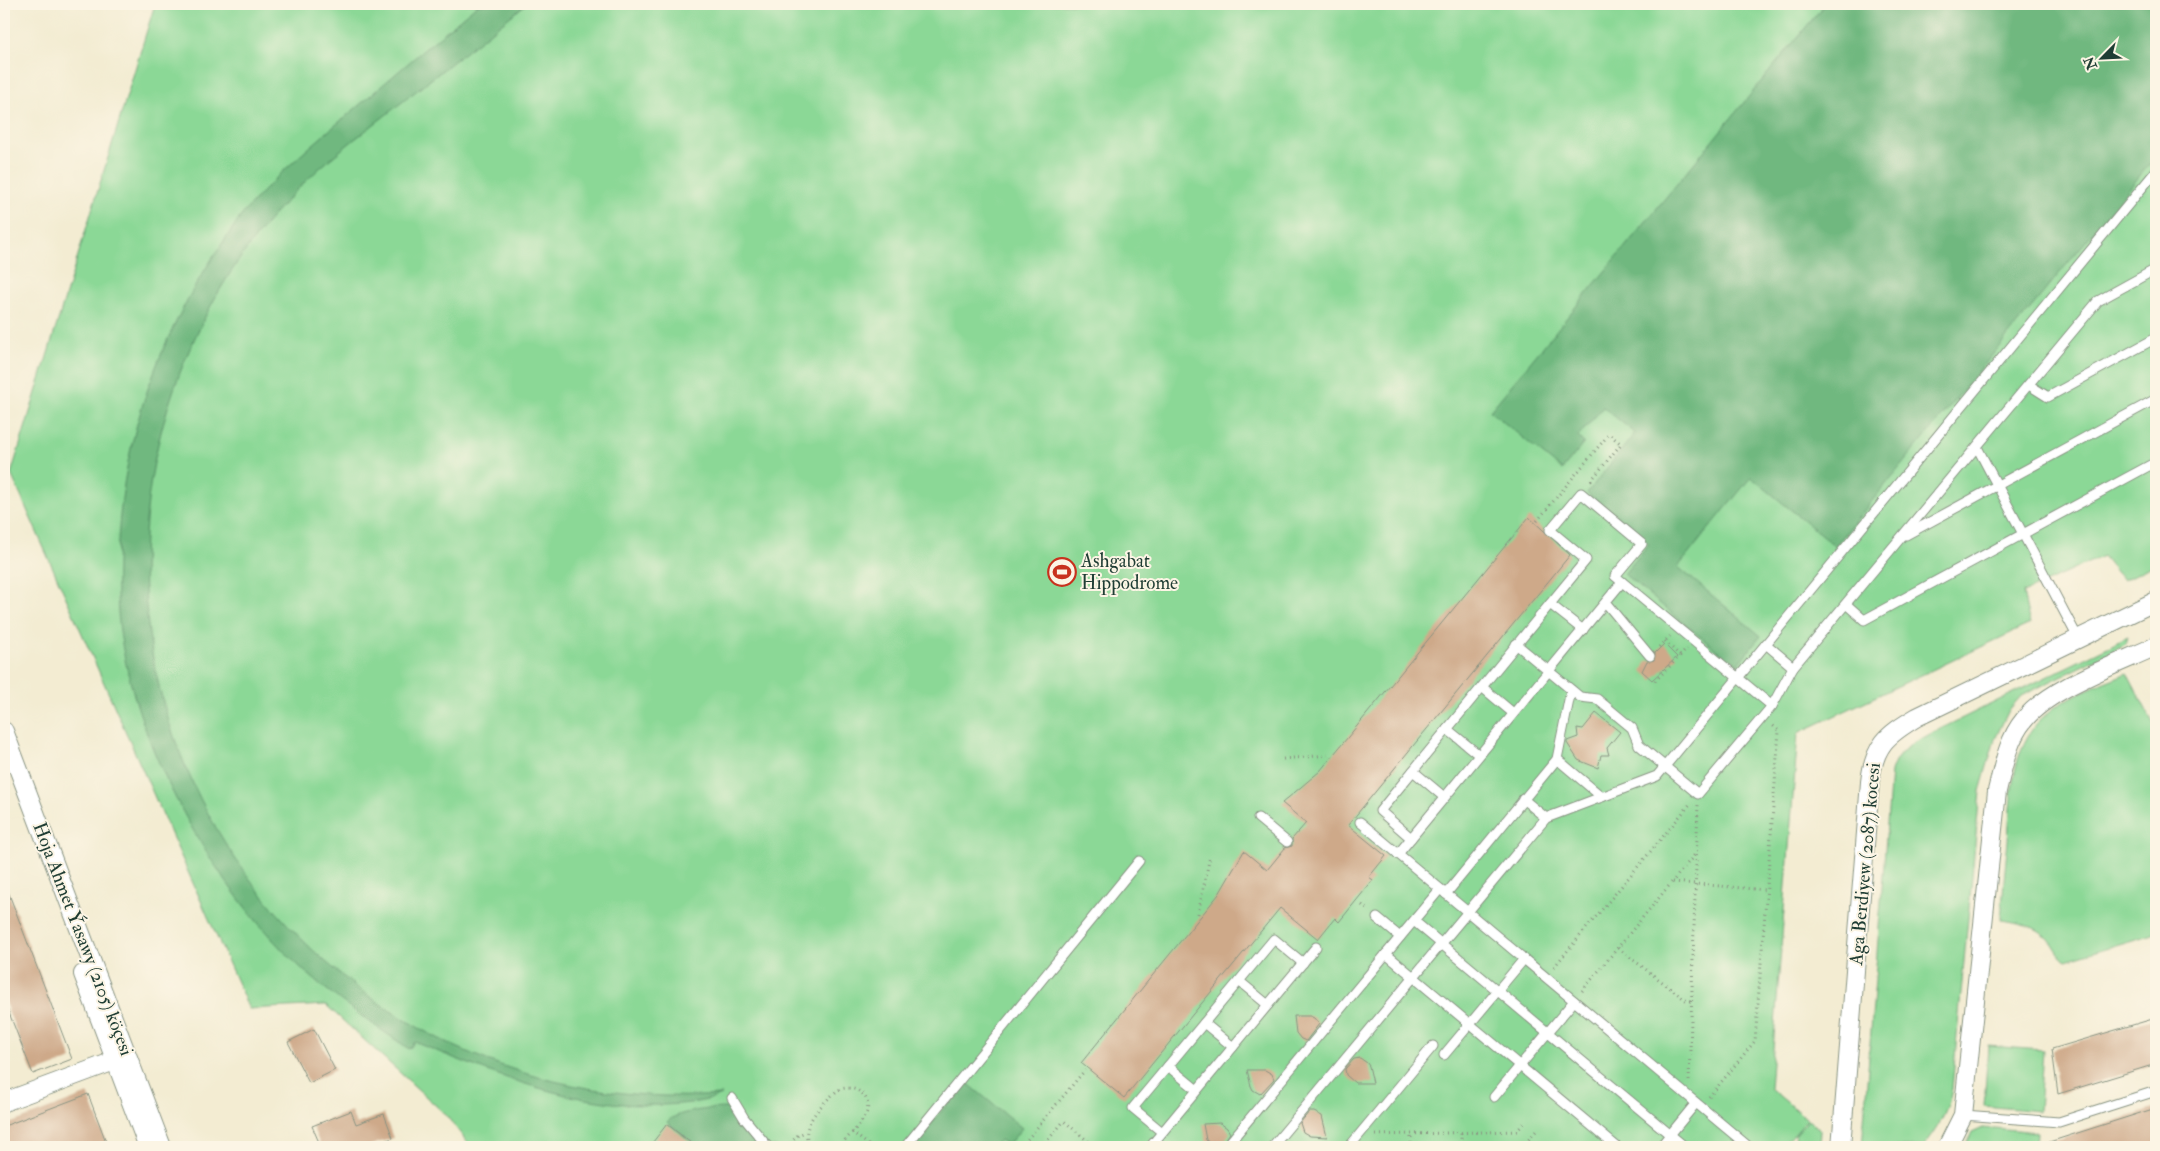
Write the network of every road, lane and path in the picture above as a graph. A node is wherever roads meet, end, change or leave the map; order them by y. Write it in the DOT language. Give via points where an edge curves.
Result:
graph roads {
  1 [pos="2156,171"];
  2 [pos="2156,269"];
  3 [pos="2156,338"];
  4 [pos="2028,385"];
  5 [pos="2156,400"];
  6 [pos="1977,447"];
  7 [pos="2156,462"];
  8 [pos="1997,485"];
  9 [pos="1581,493"];
  10 [pos="1537,521"];
  11 [pos="2023,534"];
  12 [pos="1902,537"];
  13 [pos="1622,582"];
  14 [pos="2156,601"];
  15 [pos="1606,603"];
  16 [pos="1550,604"];
  17 [pos="1846,604"];
  18 [pos="1583,630"];
  19 [pos="2078,638"];
  20 [pos="1665,641"];
  21 [pos="1694,642"];
  22 [pos="1516,644"];
  23 [pos="1766,644"];
  24 [pos="2156,646"];
  25 [pos="1650,656"];
  26 [pos="1680,656"];
  27 [pos="1793,667"];
  28 [pos="1549,671"];
  29 [pos="1738,678"];
  30 [pos="1655,681"];
  31 [pos="1482,687"];
  32 [pos="1571,690"];
  33 [pos="1772,706"];
  34 [pos="1513,713"];
  35 [pos="1763,716"];
  36 [pos="1447,729"];
  37 [pos="4,730"];
  38 [pos="1328,755"];
  39 [pos="1479,755"];
  40 [pos="1283,759"];
  41 [pos="1557,759"];
  42 [pos="4,763"];
  43 [pos="1665,767"];
  44 [pos="1412,771"];
  45 [pos="1698,794"];
  46 [pos="1444,797"];
  47 [pos="1602,797"];
  48 [pos="1523,799"];
  49 [pos="1258,818"];
  50 [pos="1546,818"];
  51 [pos="1360,822"];
  52 [pos="1411,838"];
  53 [pos="1287,842"];
  54 [pos="1696,853"];
  55 [pos="1398,854"];
  56 [pos="1210,856"];
  57 [pos="1139,861"];
  58 [pos="1672,882"];
  59 [pos="1695,884"];
  60 [pos="1766,890"];
  61 [pos="1443,891"];
  62 [pos="1468,912"];
  63 [pos="1198,914"];
  64 [pos="1377,918"];
  65 [pos="1414,920"];
  66 [pos="1400,937"];
  67 [pos="1441,944"];
  68 [pos="1316,947"];
  69 [pos="1618,948"];
  70 [pos="1386,954"];
  71 [pos="1524,959"];
  72 [pos="1303,963"];
  73 [pos="1414,977"];
  74 [pos="1546,977"];
  75 [pos="1239,981"];
  76 [pos="1498,991"];
  77 [pos="1574,1001"];
  78 [pos="1692,1001"];
  79 [pos="1268,1005"];
  80 [pos="1204,1023"];
  81 [pos="1470,1024"];
  82 [pos="1548,1032"];
  83 [pos="1433,1046"];
  84 [pos="1233,1047"];
  85 [pos="1444,1055"];
  86 [pos="121,1058"];
  87 [pos="1168,1066"];
  88 [pos="1520,1066"];
  89 [pos="1085,1070"];
  90 [pos="1197,1090"];
  91 [pos="2156,1091"];
  92 [pos="1684,1093"];
  93 [pos="1494,1097"];
  94 [pos="732,1098"];
  95 [pos="4,1102"];
  96 [pos="1698,1105"];
  97 [pos="1963,1116"];
  98 [pos="1524,1122"];
  99 [pos="1364,1129"];
  100 [pos="806,1132"];
  101 [pos="852,1132"];
  102 [pos="1162,1132"];
  103 [pos="1462,1132"];
  104 [pos="1536,1132"];
  105 [pos="1411,1134"];
  106 [pos="1670,1135"];
  107 [pos="148,1147"];
  108 [pos="162,1147"];
  109 [pos="768,1147"];
  110 [pos="787,1147"];
  111 [pos="811,1147"];
  112 [pos="838,1147"];
  113 [pos="871,1147"];
  114 [pos="905,1147"];
  115 [pos="1021,1147"];
  116 [pos="1042,1147"];
  117 [pos="1095,1147"];
  118 [pos="1150,1147"];
  119 [pos="1226,1147"];
  120 [pos="1272,1147"];
  121 [pos="1349,1147"];
  122 [pos="1408,1147"];
  123 [pos="1456,1147"];
  124 [pos="1522,1147"];
  125 [pos="1617,1147"];
  126 [pos="1660,1147"];
  127 [pos="1685,1147"];
  128 [pos="1749,1147"];
  129 [pos="1841,1147"];
  130 [pos="1947,1147"];
  1 -- 23 [label="lane"];
  2 -- 4 [label="lane" via="2098,301"];
  3 -- 4 [label="lane" via="2048,397"];
  4 -- 6 [label="lane"];
  5 -- 8 [label="lane"];
  6 -- 8 [label="lane"];
  6 -- 12 [label="lane"];
  7 -- 11 [label="lane"];
  8 -- 11 [label="lane"];
  8 -- 12 [label="lane"];
  9 -- 10 [label="path" via="1621,444 1608,434"];
  9 -- 13 [label="lane" via="1642,544 1615,576"];
  9 -- 16 [label="lane" via="1550,530 1586,560"];
  11 -- 17 [label="lane" via="1864,620"];
  11 -- 19 [label="lane"];
  12 -- 17 [label="lane"];
  13 -- 15 [label="lane"];
  13 -- 21 [label="lane"];
  14 -- 19 [label="street, Aga Berdiyew (2087) kocesi"];
  15 -- 18 [label="lane"];
  15 -- 25 [label="lane"];
  16 -- 18 [label="lane"];
  16 -- 22 [label="lane"];
  17 -- 27 [label="lane"];
  18 -- 28 [label="lane"];
  19 -- 129 [label="street, Aga Berdiyew (2087) kocesi" via="1917,717 1887,737 1875,755 1870,782"];
  20 -- 26 [label="path"];
  21 -- 26 [label="path"];
  21 -- 29 [label="lane"];
  22 -- 28 [label="lane"];
  22 -- 31 [label="lane"];
  23 -- 27 [label="lane"];
  23 -- 29 [label="lane"];
  24 -- 97 [label="street" via="2052,695 2023,721 2009,747 1997,791"];
  26 -- 30 [label="path"];
  27 -- 33 [label="lane"];
  28 -- 32 [label="lane"];
  28 -- 34 [label="lane"];
  29 -- 33 [label="lane"];
  29 -- 43 [label="lane"];
  31 -- 34 [label="lane"];
  31 -- 36 [label="lane"];
  32 -- 41 [label="lane"];
  32 -- 43 [label="lane" via="1580,696 1597,699 1632,728 1638,745"];
  33 -- 35 [label="lane"];
  34 -- 39 [label="lane"];
  35 -- 45 [label="lane"];
  35 -- 60 [label="path" via="1779,731"];
  36 -- 39 [label="lane"];
  36 -- 44 [label="lane"];
  37 -- 86 [label="street, Hoja Ahmet Ýasawy (2105) köçesi"];
  38 -- 40 [label="path"];
  39 -- 46 [label="lane"];
  41 -- 47 [label="lane"];
  41 -- 48 [label="lane"];
  42 -- 86 [label="street, Hoja Ahmet Ýasawy (2105) köçesi"];
  43 -- 45 [label="lane"];
  43 -- 47 [label="lane" via="1656,776"];
  44 -- 46 [label="lane"];
  44 -- 52 [label="lane" via="1380,811"];
  45 -- 54 [label="path"];
  45 -- 74 [label="path"];
  46 -- 52 [label="lane"];
  47 -- 50 [label="lane"];
  48 -- 50 [label="lane"];
  48 -- 61 [label="lane"];
  49 -- 53 [label="lane"];
  50 -- 62 [label="lane"];
  51 -- 55 [label="lane"];
  52 -- 55 [label="lane"];
  54 -- 58 [label="path"];
  54 -- 59 [label="path"];
  55 -- 61 [label="lane"];
  56 -- 63 [label="path"];
  57 -- 114 [label="lane"];
  58 -- 59 [label="path"];
  58 -- 69 [label="path"];
  59 -- 60 [label="path"];
  59 -- 78 [label="path"];
  60 -- 96 [label="path" via="1755,1041"];
  61 -- 62 [label="lane"];
  61 -- 65 [label="lane"];
  62 -- 67 [label="lane"];
  62 -- 71 [label="lane"];
  64 -- 66 [label="lane"];
  65 -- 66 [label="lane"];
  65 -- 67 [label="lane"];
  66 -- 70 [label="lane"];
  67 -- 73 [label="lane"];
  67 -- 76 [label="lane"];
  68 -- 72 [label="lane"];
  69 -- 77 [label="path"];
  69 -- 78 [label="path"];
  70 -- 73 [label="lane"];
  70 -- 119 [label="lane"];
  71 -- 74 [label="lane"];
  71 -- 76 [label="lane"];
  72 -- 75 [label="lane" via="1274,939"];
  72 -- 79 [label="lane"];
  73 -- 81 [label="lane"];
  73 -- 120 [label="lane"];
  74 -- 77 [label="lane"];
  75 -- 79 [label="lane"];
  75 -- 80 [label="lane"];
  76 -- 81 [label="lane"];
  76 -- 82 [label="lane"];
  77 -- 82 [label="lane"];
  77 -- 92 [label="lane"];
  78 -- 92 [label="path" via="1689,1085"];
  79 -- 84 [label="lane"];
  80 -- 84 [label="lane"];
  80 -- 87 [label="lane"];
  81 -- 85 [label="lane"];
  81 -- 88 [label="lane"];
  82 -- 88 [label="lane"];
  82 -- 106 [label="lane"];
  83 -- 99 [label="lane"];
  84 -- 90 [label="lane"];
  86 -- 95 [label="street"];
  86 -- 107 [label="street, Hoja Ahmet Ýasawy (2105) köçesi"];
  86 -- 108 [label="street, Hoja Ahmet Ýasawy (2105) köçesi"];
  87 -- 90 [label="lane"];
  87 -- 102 [label="lane" via="1133,1108"];
  88 -- 93 [label="lane"];
  88 -- 125 [label="lane"];
  89 -- 115 [label="path"];
  90 -- 102 [label="lane"];
  91 -- 97 [label="lane" via="2059,1122"];
  92 -- 96 [label="lane"];
  94 -- 109 [label="lane"];
  96 -- 106 [label="lane"];
  96 -- 128 [label="lane"];
  97 -- 130 [label="street"];
  98 -- 103 [label="path" via="1517,1131"];
  99 -- 105 [label="path" via="1372,1136"];
  99 -- 121 [label="lane"];
  100 -- 101 [label="path" via="810,1121 834,1094 850,1087 861,1092 867,1102 862,1119"];
  100 -- 110 [label="path" via="798,1135"];
  100 -- 111 [label="path"];
  101 -- 112 [label="path"];
  101 -- 113 [label="path"];
  102 -- 118 [label="lane"];
  103 -- 105 [label="path"];
  103 -- 123 [label="path" via="1462,1141"];
  104 -- 124 [label="path"];
  105 -- 122 [label="path"];
  106 -- 126 [label="lane"];
  106 -- 127 [label="lane"];
  116 -- 117 [label="path" via="1064,1121"];
}
